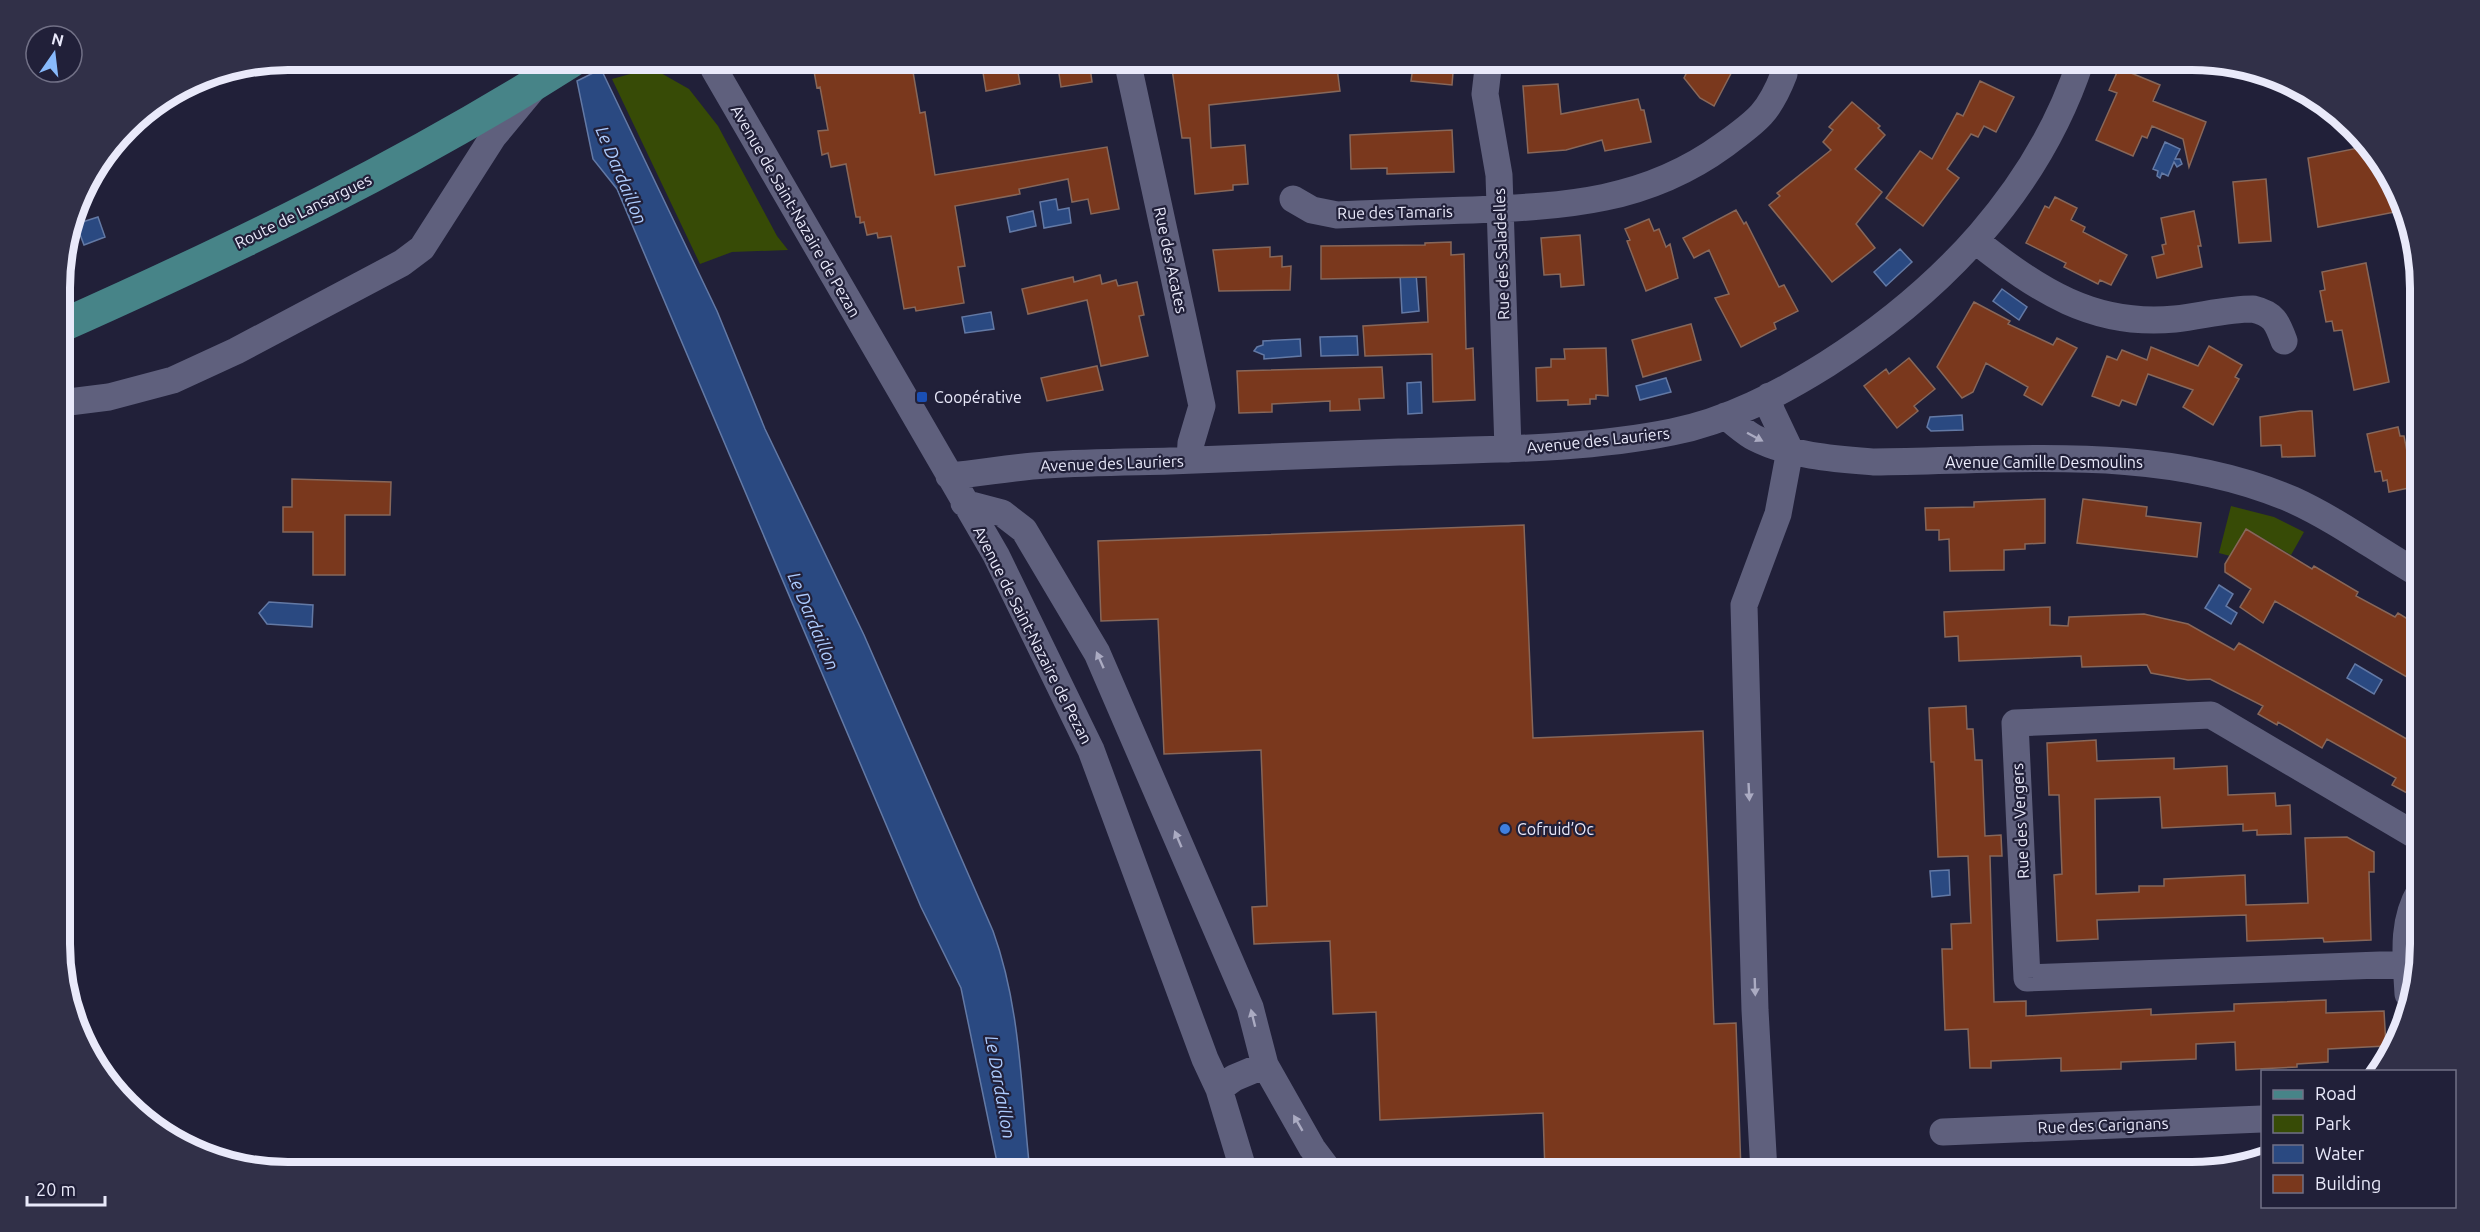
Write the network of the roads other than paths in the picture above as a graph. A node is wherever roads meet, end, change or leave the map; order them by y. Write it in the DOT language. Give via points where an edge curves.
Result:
graph roads {
  1 [pos="558,70"];
  2 [pos="713,70"];
  3 [pos="1128,70"];
  4 [pos="1488,70"];
  5 [pos="2078,70"];
  6 [pos="1784,74"];
  7 [pos="538,83"];
  8 [pos="1293,199"];
  9 [pos="1501,209"];
  10 [pos="1976,241"];
  11 [pos="70,322"];
  12 [pos="2284,341"];
  13 [pos="1769,396"];
  14 [pos="70,402"];
  15 [pos="1725,416"];
  16 [pos="1508,449"];
  17 [pos="1790,450"];
  18 [pos="1190,460"];
  19 [pos="949,476"];
  20 [pos="964,503"];
  21 [pos="2410,569"];
  22 [pos="2410,832"];
  23 [pos="2410,909"];
  24 [pos="2407,964"];
  25 [pos="2407,975"];
  26 [pos="1265,1065"];
  27 [pos="1219,1089"];
  28 [pos="2261,1119"];
  29 [pos="1943,1132"];
  30 [pos="1241,1162"];
  31 [pos="1322,1162"];
  32 [pos="1764,1162"];
  1 -- 7 [label="main road, Route de Lansargues"];
  2 -- 19 [label="street, Avenue de Saint-Nazaire de Pezan"];
  3 -- 18 [label="street, Rue des Acates" via="1202,406"];
  4 -- 9 [label="street, Rue des Saladelles" via="1485,94"];
  5 -- 10 [label="street, Avenue des Lauriers" via="2068,99 2034,164"];
  6 -- 9 [label="street, Rue des Tamaris" via="1776,96 1761,118 1700,162 1658,183 1572,205"];
  7 -- 11 [label="main road, Route de Lansargues" via="365,181"];
  7 -- 14 [label="street" via="493,137 422,248 402,263 173,380 109,397"];
  8 -- 9 [label="street, Rue des Tamaris" via="1312,210 1337,215"];
  9 -- 16 [label="street, Rue des Saladelles"];
  10 -- 12 [label="street" via="2043,291 2095,312 2149,320 2253,309 2277,320"];
  10 -- 13 [label="street, Avenue des Lauriers" via="1915,301 1862,341"];
  13 -- 15 [label="street, Avenue des Lauriers"];
  13 -- 17 [label="street" via="1771,410"];
  15 -- 16 [label="street, Avenue des Lauriers" via="1674,432"];
  15 -- 17 [label="street, Avenue Camille Desmoulins, one-way" via="1755,438"];
  16 -- 18 [label="street, Avenue des Lauriers"];
  17 -- 21 [label="street, Avenue Camille Desmoulins" via="1874,462 2103,460 2183,468 2293,500"];
  17 -- 32 [label="street, one-way" via="1778,514 1744,605"];
  18 -- 19 [label="street, Avenue des Lauriers" via="1046,465"];
  19 -- 20 [label="street, Avenue de Saint-Nazaire de Pezan"];
  26 -- 20 [label="street, one-way" via="1250,1007 1097,653 1024,530 1002,513"];
  20 -- 27 [label="street, Avenue de Saint-Nazaire de Pezan" via="996,555 1091,750"];
  22 -- 24 [label="street, Rue des Vergers" via="2211,715 2015,723 2027,978"];
  23 -- 24 [label="street" via="2406,923"];
  24 -- 25 [label="street"];
  26 -- 27 [label="street"];
  31 -- 26 [label="street, one-way"];
  27 -- 30 [label="street, Avenue de Saint-Nazaire de Pezan"];
  28 -- 29 [label="street, Rue des Carignans"];
}
